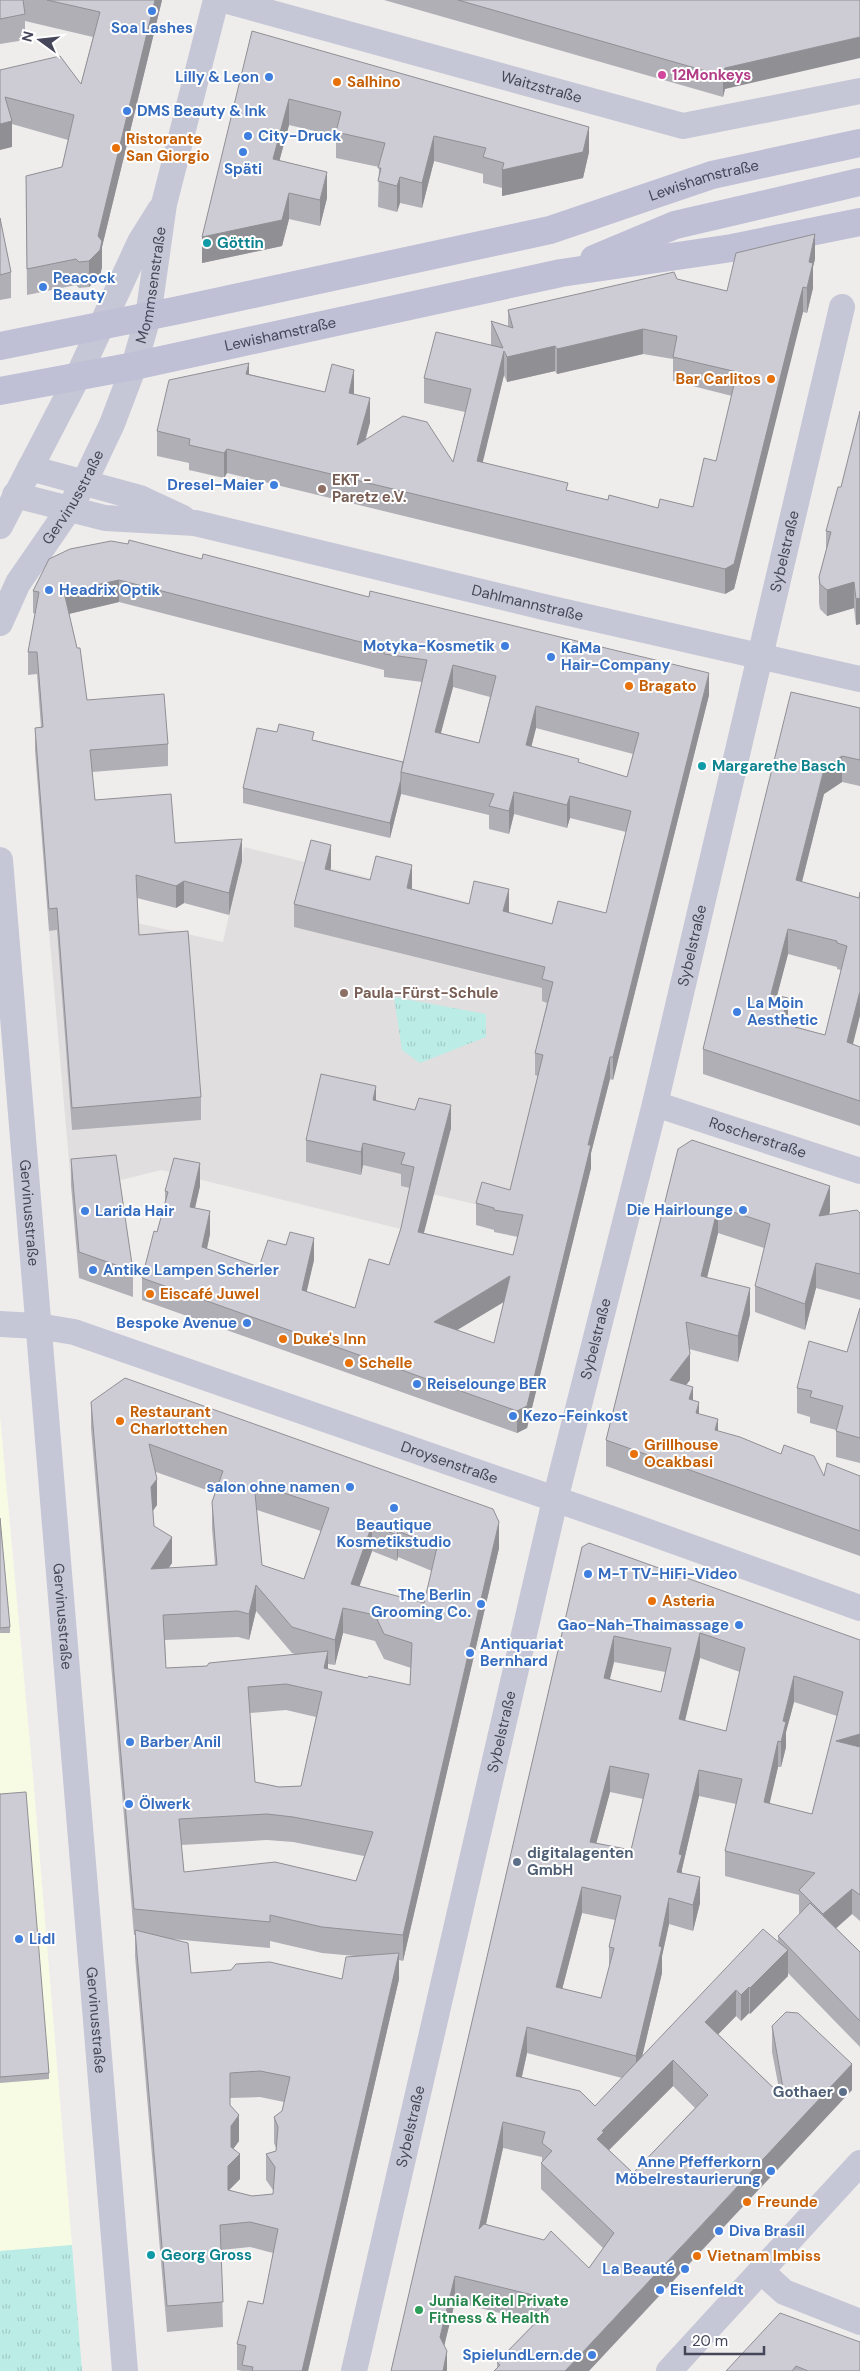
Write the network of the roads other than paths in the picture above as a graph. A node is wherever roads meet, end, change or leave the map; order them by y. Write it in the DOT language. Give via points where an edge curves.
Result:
graph roads {
  1 [pos="216,0"];
  2 [pos="224,0"];
  3 [pos="860,91"];
  4 [pos="860,143"];
  5 [pos="860,182"];
  6 [pos="164,204"];
  7 [pos="860,222"];
  8 [pos="675,226"];
  9 [pos="550,230"];
  10 [pos="561,273"];
  11 [pos="842,307"];
  12 [pos="148,316"];
  13 [pos="100,326"];
  14 [pos="0,346"];
  15 [pos="134,366"];
  16 [pos="78,376"];
  17 [pos="0,391"];
  18 [pos="30,468"];
  19 [pos="84,483"];
  20 [pos="15,495"];
  21 [pos="69,510"];
  22 [pos="195,523"];
  23 [pos="0,526"];
  24 [pos="0,623"];
  25 [pos="760,655"];
  26 [pos="860,678"];
  27 [pos="0,860"];
  28 [pos="655,1104"];
  29 [pos="860,1172"];
  30 [pos="0,1324"];
  31 [pos="38,1326"];
  32 [pos="555,1500"];
  33 [pos="860,1608"];
  34 [pos="860,2163"];
  35 [pos="761,2271"];
  36 [pos="860,2322"];
  37 [pos="125,2371"];
  38 [pos="354,2371"];
  39 [pos="669,2371"];
  1 -- 6 [label="street, Mommsenstraße"];
  2 -- 3 [label="street, Waitzstraße" via="683,126"];
  4 -- 9 [label="main road, Lewishamstraße" via="712,174"];
  5 -- 8 [label="main road, Lewishamstraße"];
  6 -- 12 [label="street, Mommsenstraße"];
  6 -- 13 [label="street, Mommsenstraße" via="140,242"];
  7 -- 10 [label="main road, Lewishamstraße" via="732,248"];
  8 -- 9 [label="main road, Lewishamstraße"];
  8 -- 10 [label="main road, Lewishamstraße"];
  9 -- 12 [label="main road, Lewishamstraße"];
  10 -- 15 [label="main road, Lewishamstraße"];
  11 -- 25 [label="street, Sybelstraße"];
  12 -- 13 [label="main road, Lewishamstraße"];
  12 -- 15 [label="street, Mommsenstraße"];
  13 -- 14 [label="main road, Lewishamstraße"];
  13 -- 16 [label="street"];
  15 -- 16 [label="main road, Lewishamstraße"];
  15 -- 19 [label="street, Gervinusstraße" via="112,424"];
  16 -- 17 [label="main road, Lewishamstraße"];
  16 -- 18 [label="street"];
  18 -- 19 [label="street, Dahlmannstraße"];
  18 -- 20 [label="street"];
  19 -- 21 [label="street, Gervinusstraße"];
  19 -- 22 [label="street, Dahlmannstraße" via="140,498"];
  20 -- 21 [label="street, Dahlmannstraße"];
  20 -- 23 [label="street"];
  21 -- 22 [label="street, Dahlmannstraße" via="129,520"];
  21 -- 24 [label="street, Gervinusstraße" via="18,583"];
  22 -- 25 [label="street, Dahlmannstraße" via="552,609"];
  25 -- 26 [label="street, Dahlmannstraße"];
  25 -- 28 [label="street, Sybelstraße"];
  27 -- 31 [label="street, Gervinusstraße"];
  28 -- 29 [label="street, Roscherstraße"];
  28 -- 32 [label="street, Sybelstraße"];
  30 -- 31 [label="street, Droysenstraße"];
  31 -- 32 [label="street, Droysenstraße" via="74,1332"];
  31 -- 37 [label="street, Gervinusstraße"];
  32 -- 33 [label="street, Droysenstraße"];
  32 -- 38 [label="street, Sybelstraße"];
  34 -- 35 [label="street"];
  35 -- 36 [label="street" via="784,2292"];
  35 -- 39 [label="street"];
}
